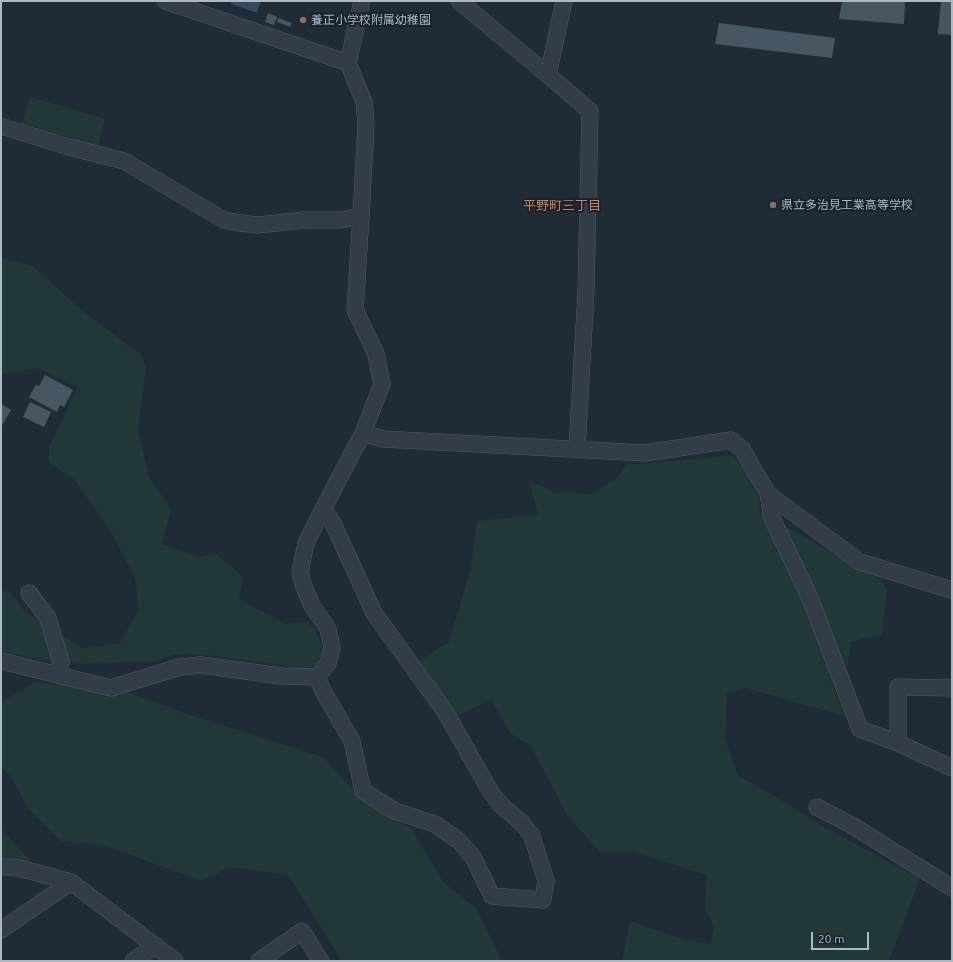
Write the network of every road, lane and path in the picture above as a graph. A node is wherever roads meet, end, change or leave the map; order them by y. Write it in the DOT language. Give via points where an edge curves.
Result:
graph roads {
  1 [pos="165,1"];
  2 [pos="362,1"];
  3 [pos="458,1"];
  4 [pos="564,1"];
  5 [pos="348,63"];
  6 [pos="548,75"];
  7 [pos="1,126"];
  8 [pos="361,216"];
  9 [pos="363,433"];
  10 [pos="577,449"];
  11 [pos="768,494"];
  12 [pos="323,509"];
  13 [pos="952,590"];
  14 [pos="29,593"];
  15 [pos="1,662"];
  16 [pos="57,675"];
  17 [pos="317,677"];
  18 [pos="952,688"];
  19 [pos="898,743"];
  20 [pos="952,768"];
  21 [pos="817,807"];
  22 [pos="1,867"];
  23 [pos="71,882"];
  24 [pos="952,888"];
  25 [pos="1,930"];
  26 [pos="156,945"];
  27 [pos="133,961"];
  28 [pos="175,961"];
  29 [pos="259,961"];
  30 [pos="321,961"];
  1 -- 5 [label="street"];
  2 -- 5 [label="street"];
  3 -- 6 [label="street"];
  4 -- 6 [label="street"];
  5 -- 8 [label="street" via="364,102 366,124"];
  6 -- 10 [label="street" via="590,110 586,292"];
  7 -- 8 [label="street" via="124,161 224,220 258,225 304,220 341,220"];
  8 -- 9 [label="street" via="355,310 376,354 382,384"];
  9 -- 10 [label="street" via="383,439"];
  9 -- 12 [label="street"];
  10 -- 11 [label="street" via="645,453 731,440 742,449"];
  11 -- 13 [label="street" via="860,562"];
  11 -- 19 [label="street" via="772,518 810,598 860,729"];
  12 -- 17 [label="street" via="306,543 300,572 312,606 328,629 332,648 328,663"];
  12 -- 17 [label="street" via="332,521 374,613 446,713 489,789 500,804 523,824 532,836 546,881 543,900 492,896 473,857 459,842 435,824 395,811 363,792 352,740 323,692"];
  14 -- 16 [label="street" via="48,618 61,662"];
  15 -- 16 [label="street"];
  16 -- 17 [label="street" via="111,688 180,667 201,664 281,676"];
  18 -- 19 [label="street" via="898,687"];
  19 -- 20 [label="street"];
  21 -- 24 [label="street" via="853,826"];
  22 -- 23 [label="street" via="19,868"];
  23 -- 25 [label="street"];
  23 -- 26 [label="street"];
  26 -- 27 [label="street"];
  26 -- 28 [label="street"];
  29 -- 30 [label="street" via="302,931"];
}
